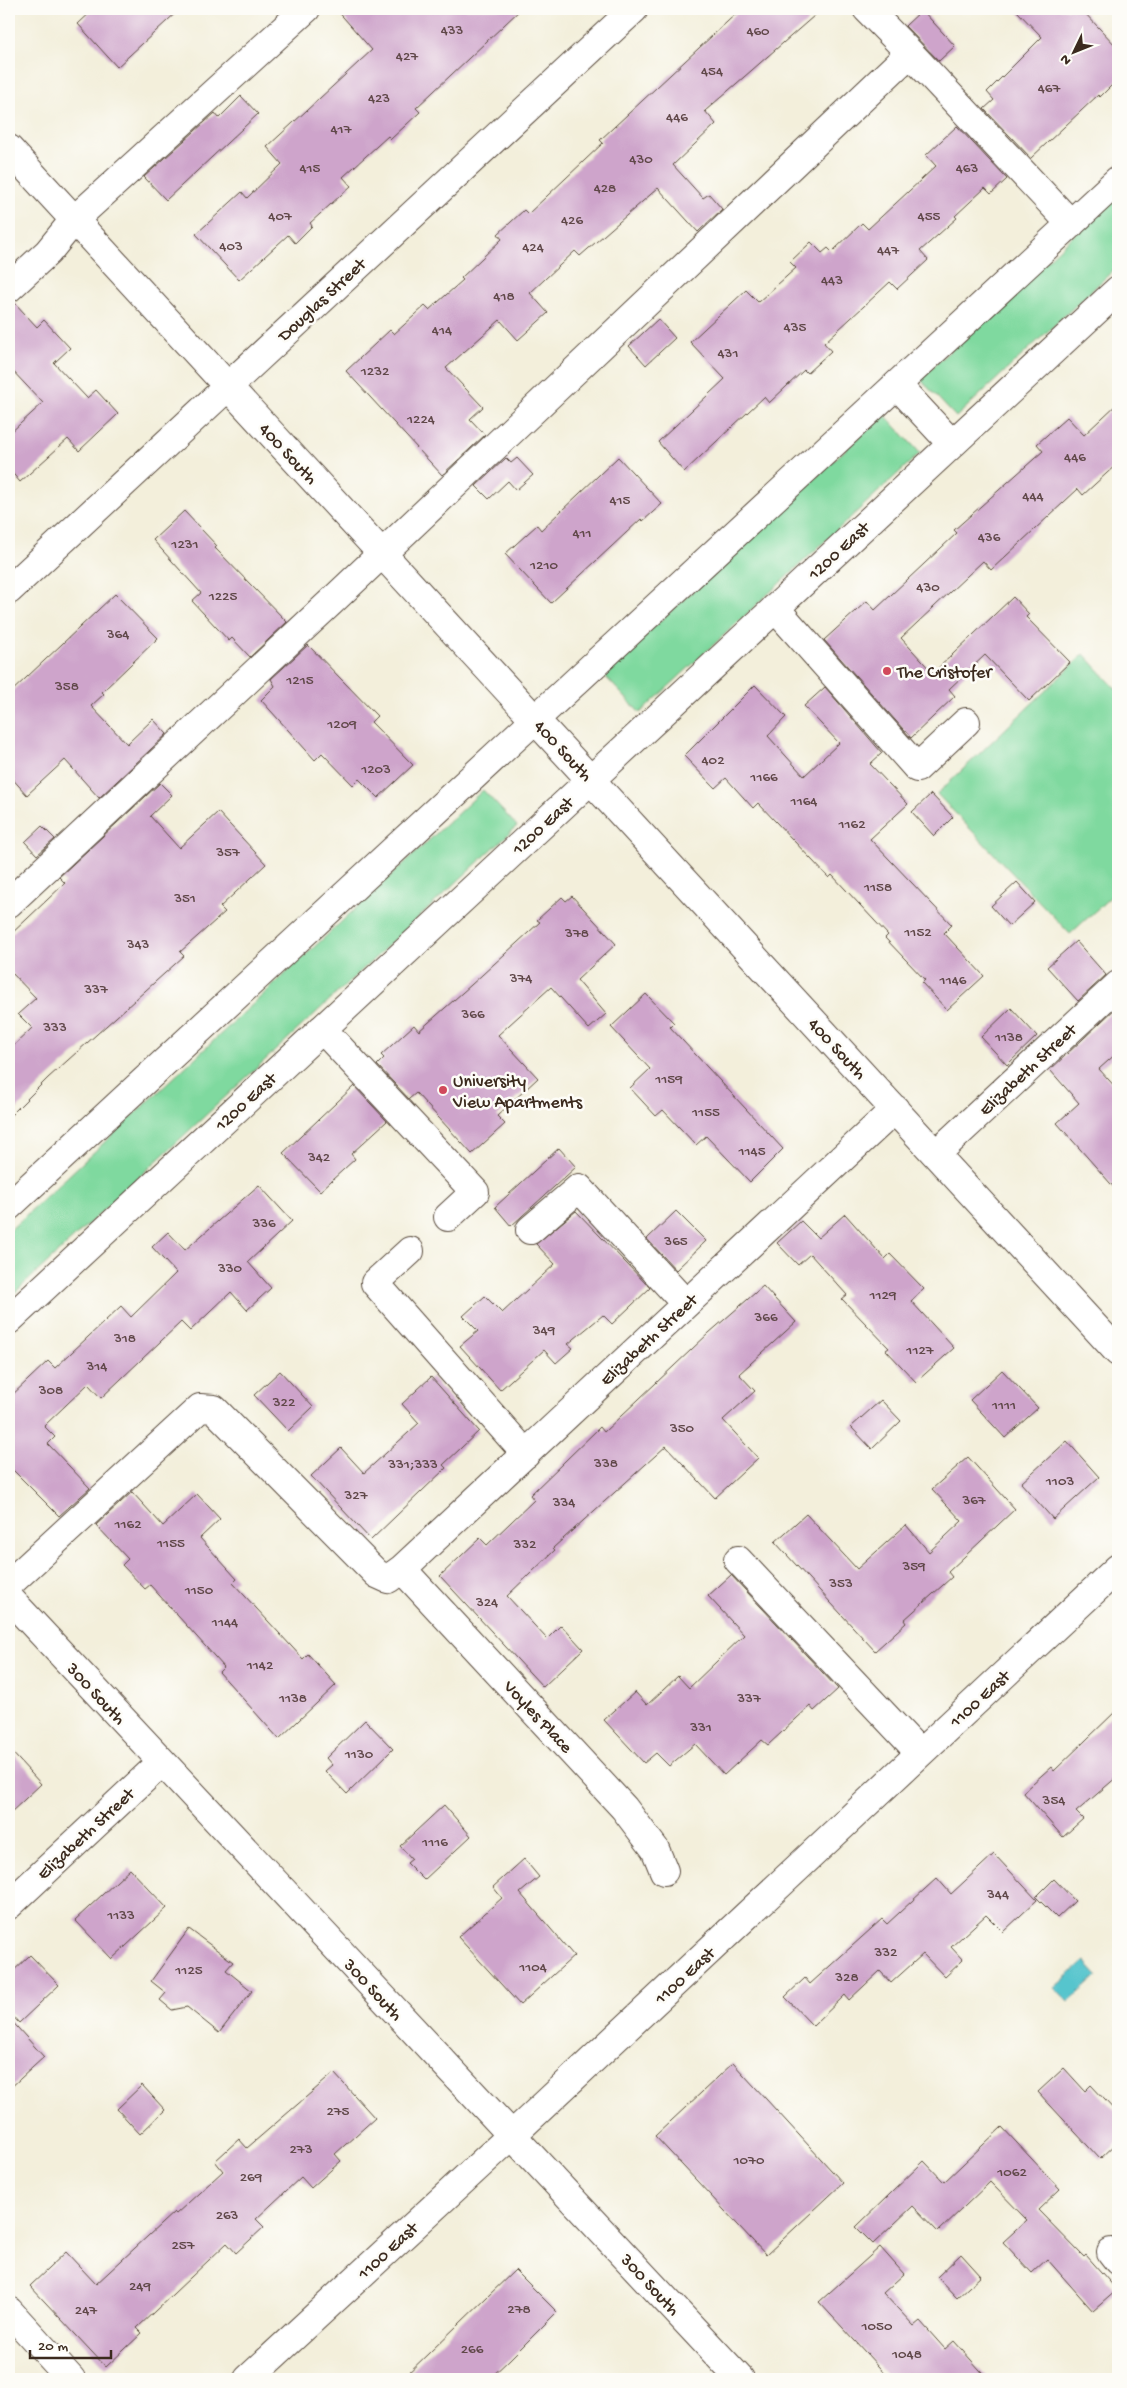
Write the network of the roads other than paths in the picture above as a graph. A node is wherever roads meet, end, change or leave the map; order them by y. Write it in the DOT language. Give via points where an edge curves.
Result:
graph roads {
  1 [pos="306,9"];
  2 [pos="634,9"];
  3 [pos="867,9"];
  4 [pos="910,53"];
  5 [pos="9,149"];
  6 [pos="1118,180"];
  7 [pos="74,220"];
  8 [pos="1071,224"];
  9 [pos="9,288"];
  10 [pos="1118,290"];
  11 [pos="897,385"];
  12 [pos="228,386"];
  13 [pos="952,444"];
  14 [pos="382,554"];
  15 [pos="9,590"];
  16 [pos="775,608"];
  17 [pos="535,720"];
  18 [pos="966,722"];
  19 [pos="590,780"];
  20 [pos="9,904"];
  21 [pos="1118,984"];
  22 [pos="322,1029"];
  23 [pos="895,1109"];
  24 [pos="936,1154"];
  25 [pos="9,1206"];
  26 [pos="448,1217"];
  27 [pos="530,1230"];
  28 [pos="410,1252"];
  29 [pos="686,1304"];
  30 [pos="9,1320"];
  31 [pos="1118,1352"];
  32 [pos="526,1454"];
  33 [pos="738,1560"];
  34 [pos="1118,1568"];
  35 [pos="402,1569"];
  36 [pos="11,1602"];
  37 [pos="920,1753"];
  38 [pos="162,1762"];
  39 [pos="664,1871"];
  40 [pos="9,1905"];
  41 [pos="511,2136"];
  42 [pos="9,2312"];
  43 [pos="71,2379"];
  44 [pos="248,2379"];
  45 [pos="740,2379"];
  1 -- 7 [label="street"];
  2 -- 12 [label="street, Douglas Street"];
  3 -- 4 [label="street"];
  4 -- 8 [label="street"];
  4 -- 14 [label="street"];
  5 -- 7 [label="street, 400 South"];
  6 -- 8 [label="street"];
  7 -- 9 [label="street" via="48,252"];
  7 -- 12 [label="street, 400 South"];
  8 -- 11 [label="street"];
  10 -- 13 [label="street, 1200 East"];
  11 -- 13 [label="street"];
  11 -- 17 [label="street"];
  12 -- 14 [label="street, 400 South"];
  12 -- 15 [label="street, Douglas Street"];
  13 -- 16 [label="street, 1200 East"];
  14 -- 17 [label="street, 400 South"];
  14 -- 20 [label="street"];
  16 -- 18 [label="street" via="917,768"];
  16 -- 19 [label="street, 1200 East"];
  17 -- 19 [label="street, 400 South"];
  17 -- 25 [label="street"];
  19 -- 22 [label="street, 1200 East"];
  19 -- 23 [label="street, 400 South"];
  21 -- 24 [label="street, Elizabeth Street"];
  22 -- 26 [label="street" via="475,1192"];
  22 -- 30 [label="street, 1200 East"];
  23 -- 24 [label="street, 400 South"];
  23 -- 29 [label="street, Elizabeth Street"];
  24 -- 31 [label="street, 400 South"];
  27 -- 29 [label="street" via="579,1188"];
  28 -- 32 [label="street" via="375,1283"];
  29 -- 32 [label="street, Elizabeth Street"];
  32 -- 35 [label="street, Elizabeth Street"];
  33 -- 37 [label="street"];
  34 -- 37 [label="street, 1100 East"];
  35 -- 36 [label="street" via="388,1579 377,1574 214,1410 200,1408"];
  35 -- 39 [label="street, Voyles Place" via="624,1808 654,1849"];
  36 -- 38 [label="street, 300 South"];
  37 -- 41 [label="street, 1100 East"];
  38 -- 40 [label="street, Elizabeth Street"];
  38 -- 41 [label="street, 300 South"];
  41 -- 44 [label="street, 1100 East"];
  41 -- 45 [label="street, 300 South"];
  42 -- 43 [label="street"];
}
